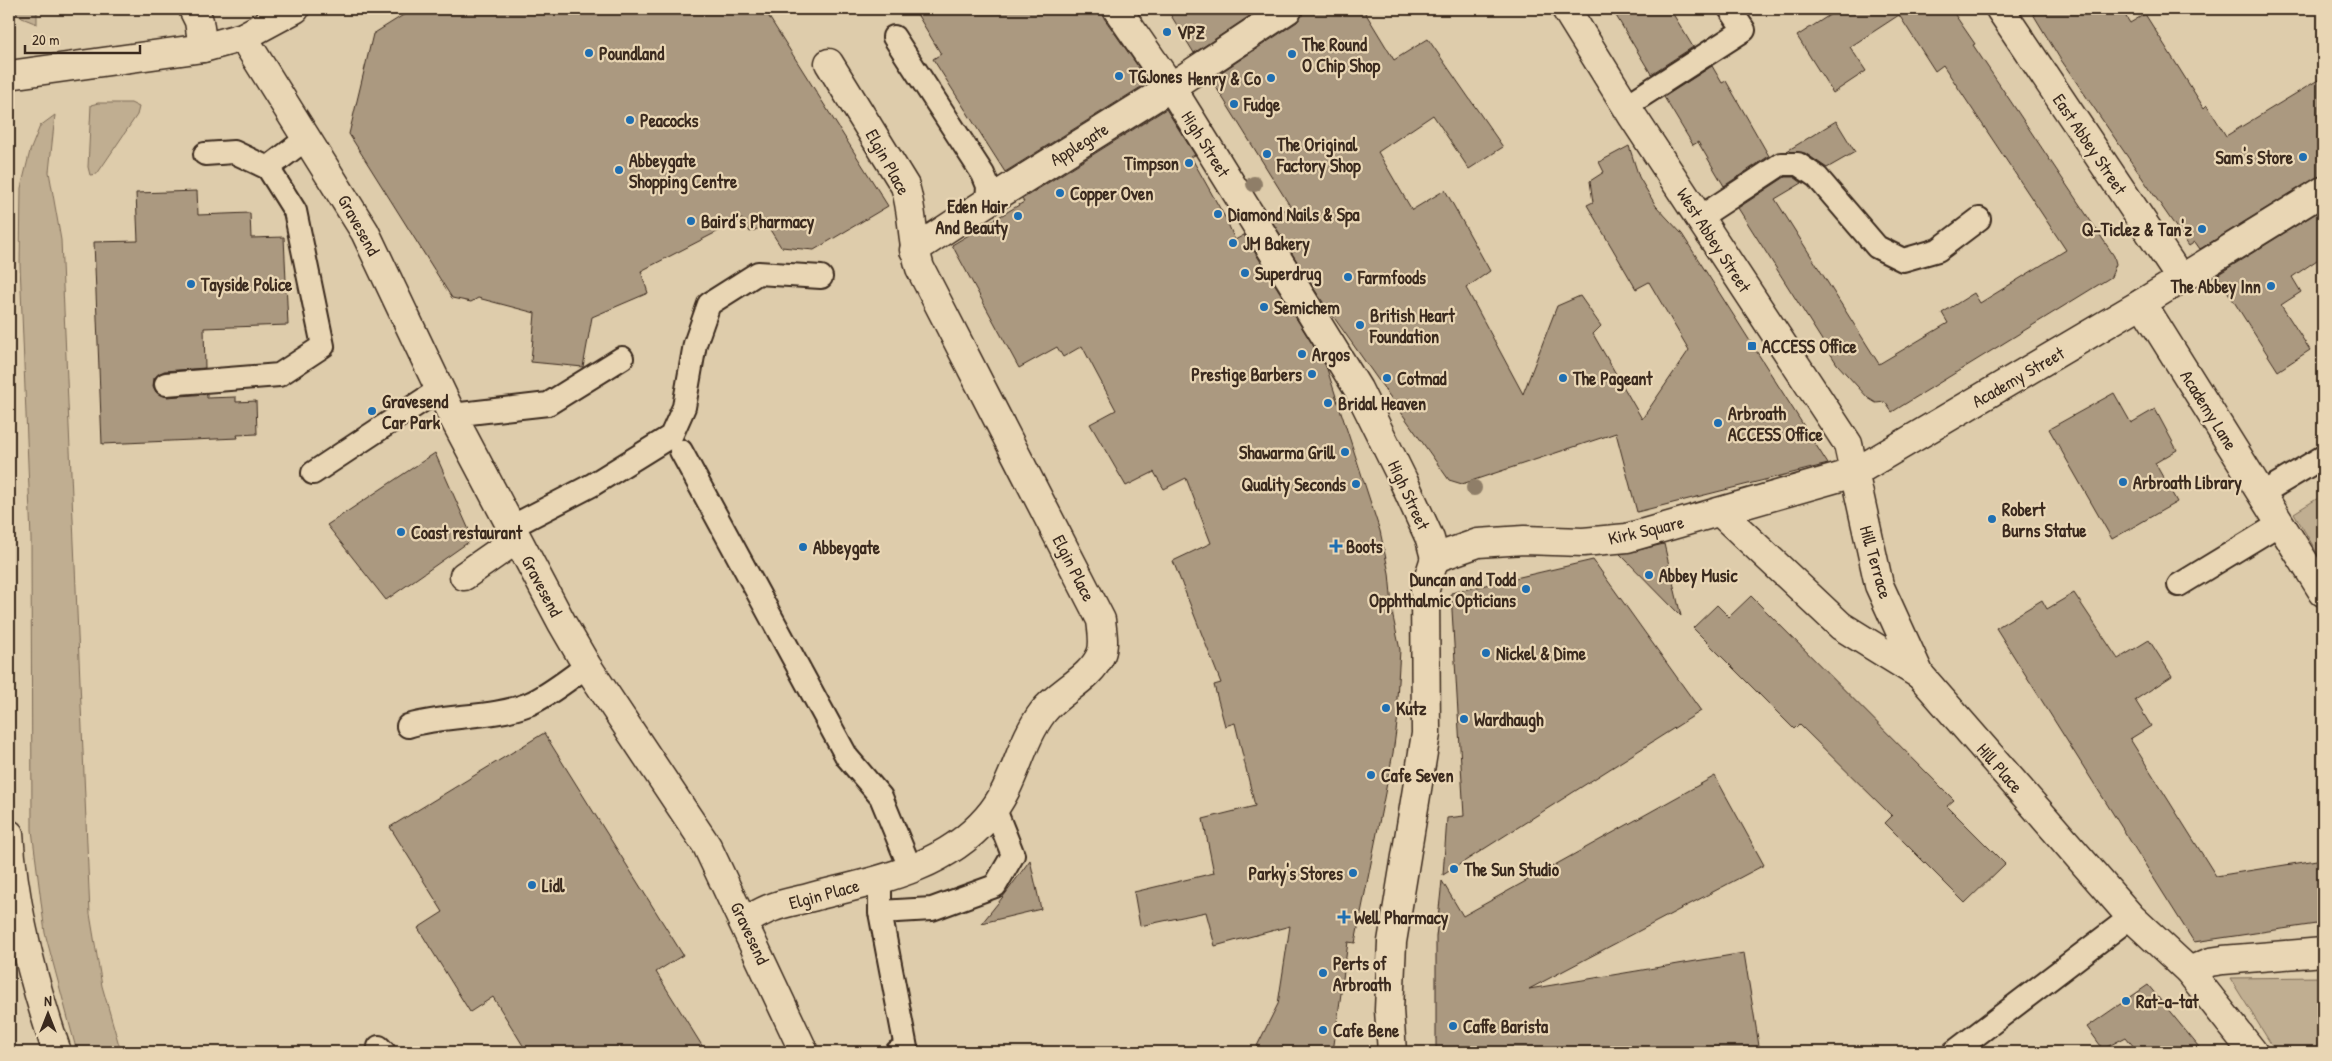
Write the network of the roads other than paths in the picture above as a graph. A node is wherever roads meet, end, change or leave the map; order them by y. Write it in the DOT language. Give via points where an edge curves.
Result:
graph roads {
  1 [pos="192,9"];
  2 [pos="295,9"];
  3 [pos="1117,9"];
  4 [pos="1288,9"];
  5 [pos="1566,9"];
  6 [pos="1730,9"];
  7 [pos="2000,9"];
  8 [pos="243,37"];
  9 [pos="894,37"];
  10 [pos="203,48"];
  11 [pos="830,63"];
  12 [pos="9,75"];
  13 [pos="1171,87"];
  14 [pos="1626,106"];
  15 [pos="307,138"];
  16 [pos="205,154"];
  17 [pos="268,168"];
  18 [pos="2323,191"];
  19 [pos="987,202"];
  20 [pos="1699,218"];
  21 [pos="1979,219"];
  22 [pos="914,250"];
  23 [pos="821,277"];
  24 [pos="2180,279"];
  25 [pos="2142,303"];
  26 [pos="622,358"];
  27 [pos="166,384"];
  28 [pos="440,388"];
  29 [pos="452,415"];
  30 [pos="681,451"];
  31 [pos="2323,457"];
  32 [pos="313,473"];
  33 [pos="1854,473"];
  34 [pos="2261,494"];
  35 [pos="1720,512"];
  36 [pos="2281,524"];
  37 [pos="514,533"];
  38 [pos="1435,558"];
  39 [pos="464,576"];
  40 [pos="2180,585"];
  41 [pos="2323,592"];
  42 [pos="587,666"];
  43 [pos="1920,675"];
  44 [pos="408,726"];
  45 [pos="994,808"];
  46 [pos="9,834"];
  47 [pos="912,870"];
  48 [pos="880,878"];
  49 [pos="880,912"];
  50 [pos="2131,918"];
  51 [pos="744,922"];
  52 [pos="2323,952"];
  53 [pos="2189,971"];
  54 [pos="57,1052"];
  55 [pos="804,1052"];
  56 [pos="897,1052"];
  57 [pos="1392,1052"];
  58 [pos="1954,1052"];
  59 [pos="2252,1052"];
  1 -- 10 [label="street" via="199,21"];
  2 -- 8 [label="street"];
  3 -- 13 [label="street, High Street"];
  4 -- 13 [label="street, Applegate"];
  5 -- 14 [label="street, West Abbey Street"];
  6 -- 14 [label="lane" via="1744,30"];
  7 -- 24 [label="street, East Abbey Street"];
  8 -- 10 [label="street"];
  8 -- 15 [label="street, Gravesend"];
  9 -- 19 [label="lane" via="984,174 988,186"];
  10 -- 12 [label="street"];
  11 -- 22 [label="street, Elgin Place" via="905,186 912,207"];
  13 -- 19 [label="street, Applegate"];
  13 -- 38 [label="street, High Street" via="1358,388 1407,488"];
  14 -- 20 [label="street, West Abbey Street"];
  15 -- 17 [label="lane"];
  15 -- 28 [label="street, Gravesend" via="365,232"];
  16 -- 17 [label="lane" via="234,152"];
  17 -- 27 [label="lane" via="296,211 323,346 279,375"];
  18 -- 24 [label="street, Academy Street"];
  19 -- 22 [label="street, Applegate"];
  20 -- 21 [label="lane" via="1781,164 1798,164 1817,177 1878,246 1902,260 1938,250"];
  20 -- 33 [label="street, West Abbey Street" via="1848,444"];
  22 -- 45 [label="street, Elgin Place" via="920,268 1101,620 1102,653 1077,682 1053,699 1034,724 1008,790"];
  23 -- 37 [label="lane" via="758,273 709,304 695,344 684,407 670,436"];
  24 -- 25 [label="street, Academy Street"];
  25 -- 33 [label="street, Academy Street"];
  25 -- 34 [label="street, Academy Lane"];
  26 -- 29 [label="lane" via="548,404"];
  28 -- 29 [label="street, Gravesend"];
  28 -- 32 [label="lane"];
  29 -- 37 [label="street, Gravesend"];
  30 -- 47 [label="lane" via="847,757 881,797"];
  31 -- 34 [label="lane"];
  33 -- 35 [label="street, Kirk Square"];
  33 -- 43 [label="street, Hill Terrace" via="1879,585"];
  34 -- 36 [label="street, Academy Lane"];
  35 -- 38 [label="street, Kirk Square" via="1627,538 1478,543"];
  35 -- 43 [label="street, Hill Place" via="1842,626"];
  36 -- 40 [label="lane"];
  36 -- 41 [label="street, Academy Lane"];
  37 -- 39 [label="street"];
  37 -- 42 [label="street, Gravesend"];
  38 -- 57 [label="street" via="1425,589 1426,734 1392,942 1389,1010"];
  42 -- 44 [label="lane" via="530,703 490,714"];
  42 -- 51 [label="street, Gravesend" via="707,846"];
  43 -- 50 [label="street, Hill Place"];
  45 -- 47 [label="street, Elgin Place" via="968,839"];
  45 -- 49 [label="lane" via="1013,855 995,886 932,908"];
  46 -- 54 [label="street" via="11,866 36,988"];
  47 -- 48 [label="street, Elgin Place"];
  48 -- 49 [label="lane"];
  48 -- 51 [label="street, Elgin Place" via="771,908"];
  49 -- 56 [label="lane" via="906,1048"];
  50 -- 53 [label="street, Hill Place"];
  50 -- 58 [label="lane"];
  51 -- 55 [label="street, Gravesend"];
  52 -- 53 [label="street" via="2216,961"];
  53 -- 59 [label="street, Hill Place"];
}
